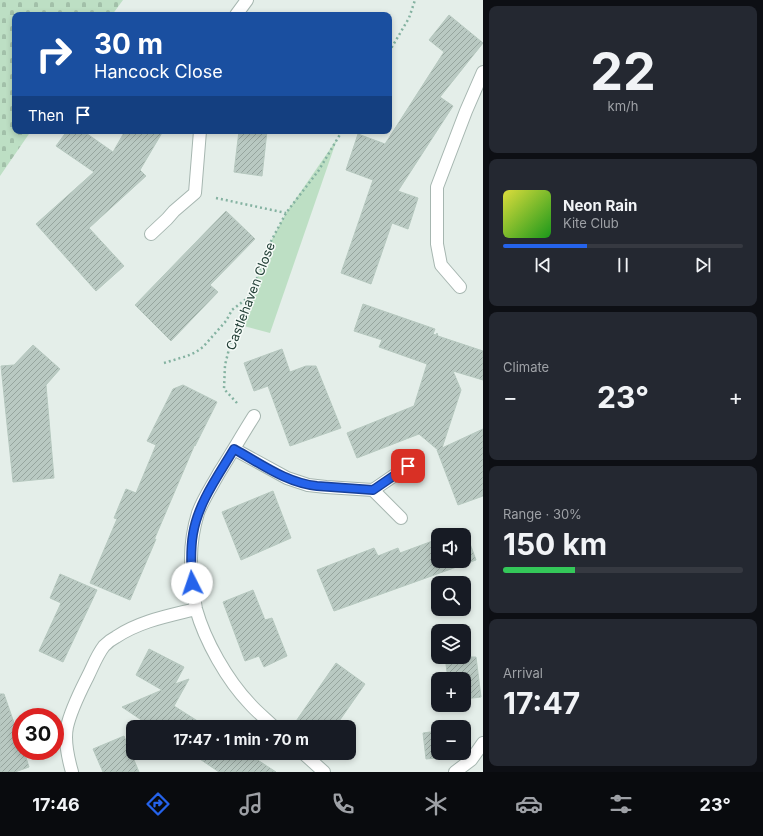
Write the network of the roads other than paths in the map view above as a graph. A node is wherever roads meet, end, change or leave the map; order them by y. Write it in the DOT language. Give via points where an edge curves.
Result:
graph roads {
  1 [pos="247,0"];
  2 [pos="238,12"];
  3 [pos="483,72"];
  4 [pos="200,134"];
  5 [pos="152,234"];
  6 [pos="460,287"];
  7 [pos="254,416"];
  8 [pos="234,449"];
  9 [pos="408,466"];
  10 [pos="373,490"];
  11 [pos="401,518"];
  12 [pos="196,609"];
  13 [pos="267,720"];
  14 [pos="483,743"];
  15 [pos="311,760"];
  16 [pos="72,772"];
  17 [pos="324,772"];
  18 [pos="456,772"];
  1 -- 2 [label="street"];
  3 -- 6 [label="street" via="437,187 437,244 441,265"];
  4 -- 5 [label="street" via="195,194"];
  7 -- 8 [label="street"];
  8 -- 10 [label="street" via="287,478 308,485"];
  8 -- 12 [label="street" via="207,493 193,534 190,557"];
  9 -- 10 [label="street"];
  10 -- 11 [label="street"];
  12 -- 13 [label="street" via="225,671 250,704"];
  12 -- 16 [label="street" via="133,626 105,645 79,694 66,728 68,758"];
  14 -- 18 [label="street" via="471,760"];
  15 -- 17 [label="street"];
}
